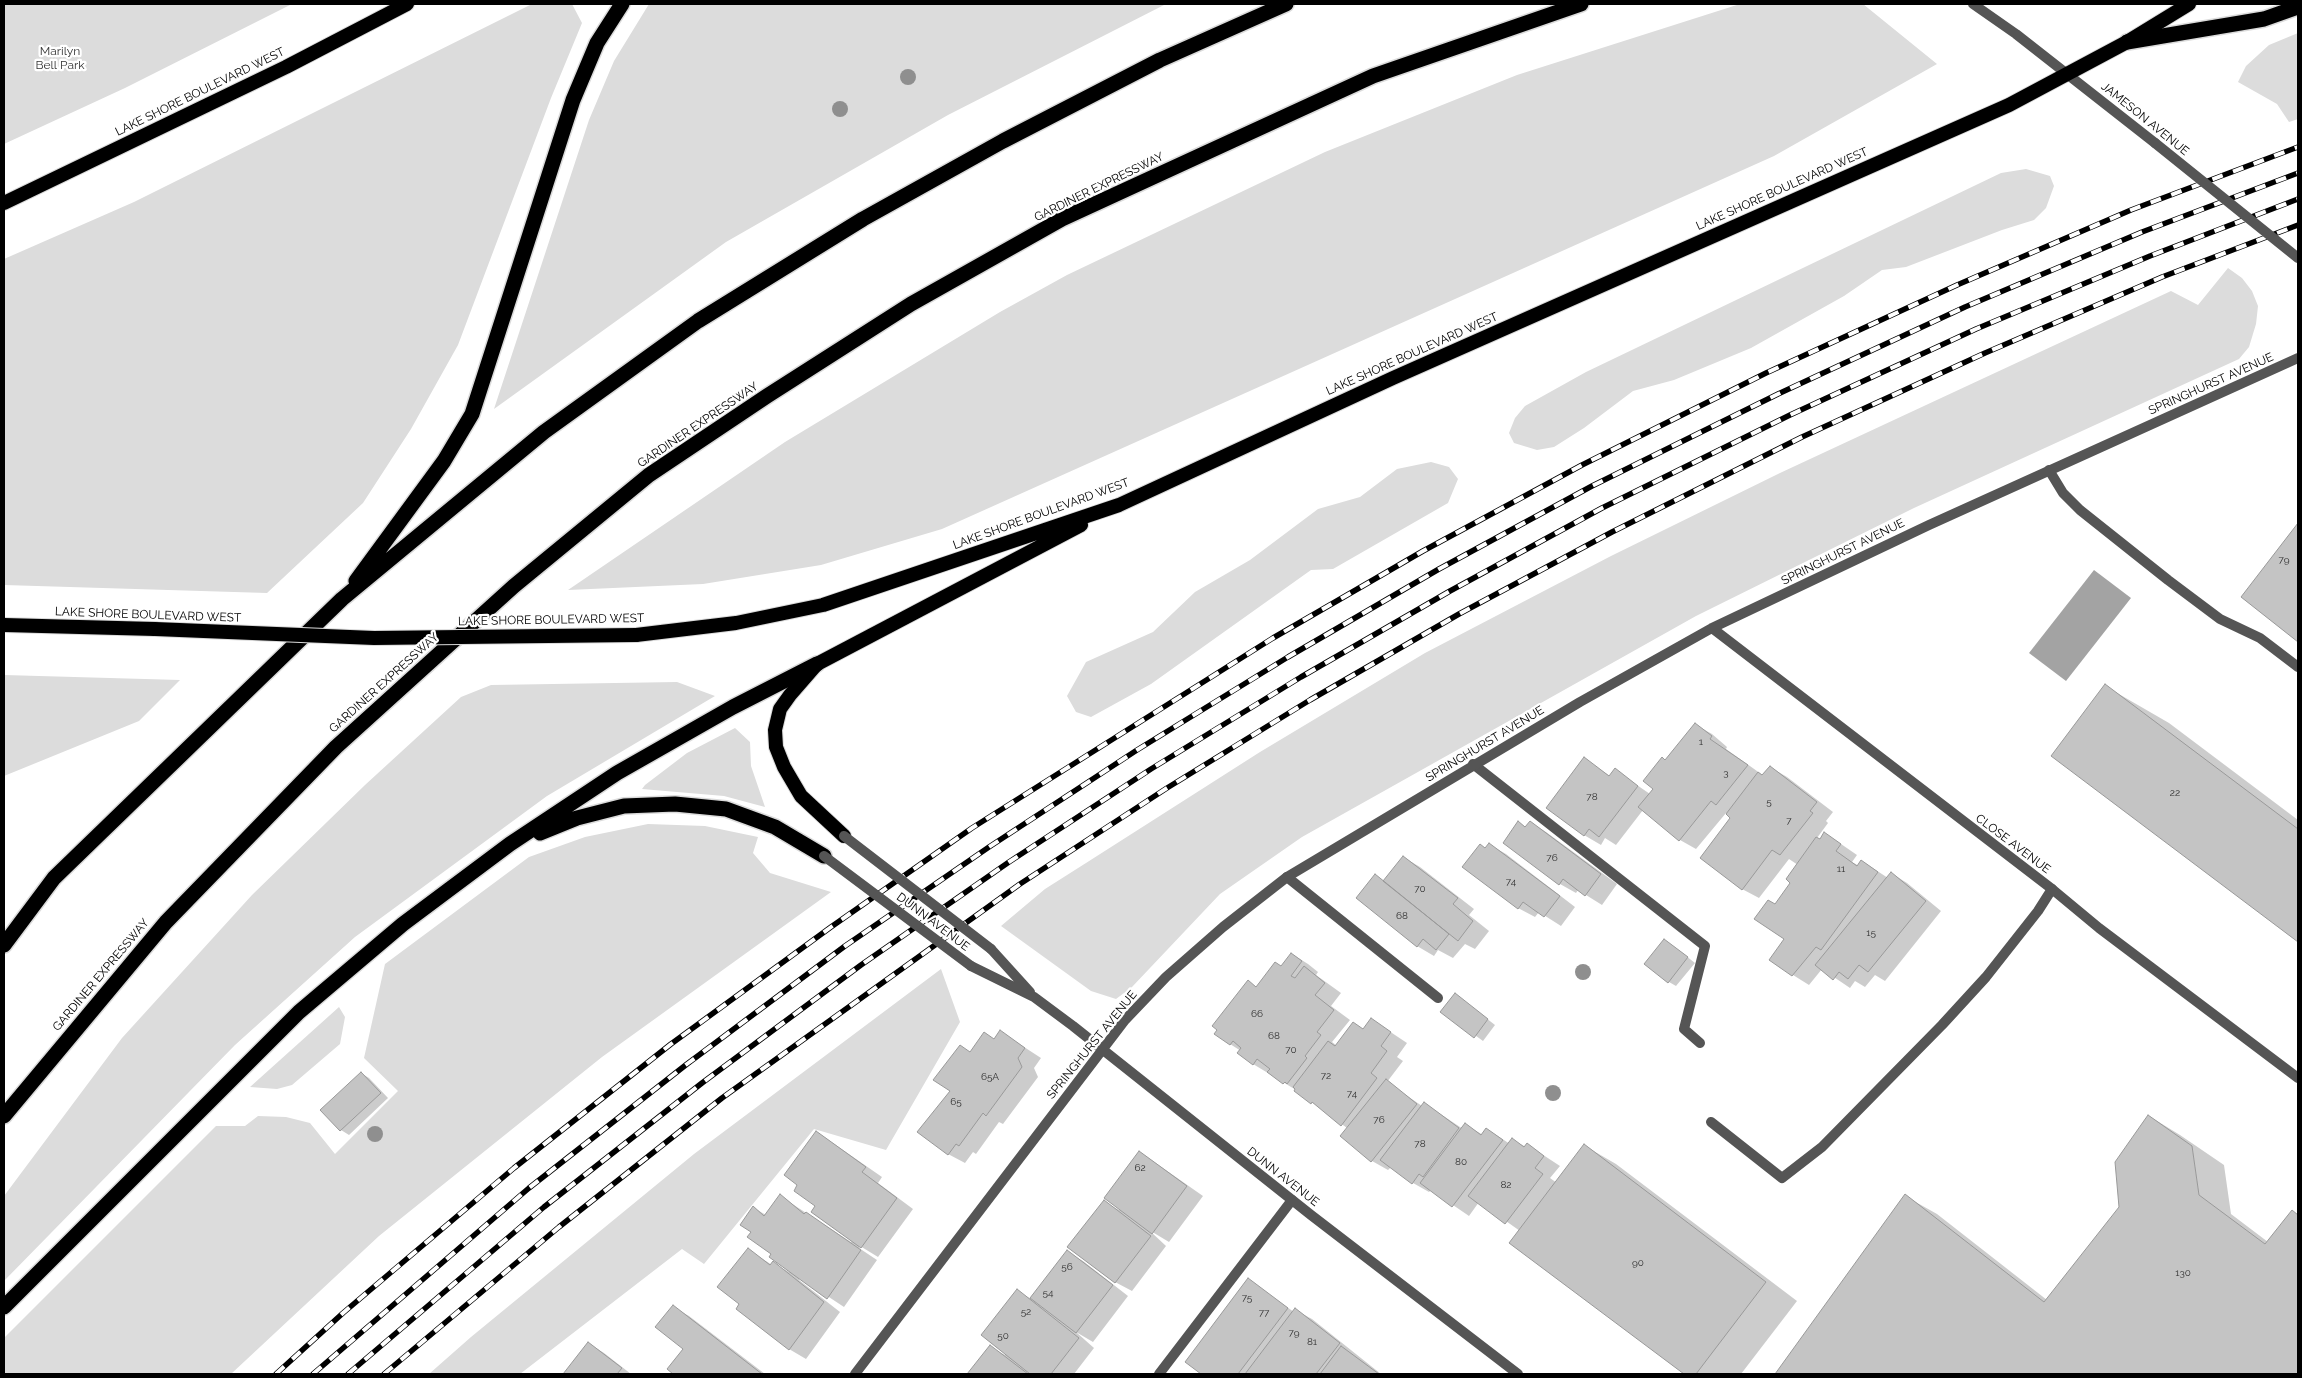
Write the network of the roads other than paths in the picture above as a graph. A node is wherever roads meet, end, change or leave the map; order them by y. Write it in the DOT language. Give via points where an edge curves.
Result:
graph roads {
  1 [pos="407,4"];
  2 [pos="622,4"];
  3 [pos="1286,4"];
  4 [pos="1581,4"];
  5 [pos="1973,4"];
  6 [pos="2189,4"];
  7 [pos="2298,7"];
  8 [pos="2127,42"];
  9 [pos="2067,74"];
  10 [pos="4,203"];
  11 [pos="2298,258"];
  12 [pos="2298,358"];
  13 [pos="2049,470"];
  14 [pos="1119,505"];
  15 [pos="342,599"];
  16 [pos="4,625"];
  17 [pos="1712,628"];
  18 [pos="817,664"];
  19 [pos="2298,667"];
  20 [pos="1473,764"];
  21 [pos="844,836"];
  22 [pos="510,844"];
  23 [pos="824,856"];
  24 [pos="1287,878"];
  25 [pos="2052,890"];
  26 [pos="4,945"];
  27 [pos="1034,997"];
  28 [pos="1438,998"];
  29 [pos="1700,1043"];
  30 [pos="1102,1049"];
  31 [pos="2298,1078"];
  32 [pos="4,1116"];
  33 [pos="1711,1122"];
  34 [pos="1292,1200"];
  35 [pos="4,1307"];
  36 [pos="855,1374"];
  37 [pos="1159,1374"];
  38 [pos="1518,1374"];
  1 -- 10 [label="highway, LAKE SHORE BOULEVARD WEST" via="286,67"];
  2 -- 15 [label="highway" via="597,42 574,100 472,414 444,462"];
  3 -- 15 [label="highway" via="1160,60 1003,141 863,219 698,321 544,432"];
  4 -- 32 [label="highway, GARDINER EXPRESSWAY" via="1373,76 1062,219 911,304 649,475 514,586 336,747 166,922"];
  5 -- 9 [label="street, JAMESON AVENUE"];
  6 -- 8 [label="highway, LAKE SHORE BOULEVARD WEST"];
  7 -- 8 [label="highway" via="2264,19"];
  8 -- 9 [label="highway, LAKE SHORE BOULEVARD WEST"];
  9 -- 11 [label="street, JAMESON AVENUE, bridge"];
  9 -- 14 [label="highway, LAKE SHORE BOULEVARD WEST" via="2009,105 1393,378"];
  12 -- 13 [label="street, SPRINGHURST AVENUE"];
  13 -- 17 [label="street, SPRINGHURST AVENUE"];
  13 -- 19 [label="street" via="2063,494 2080,510 2168,580 2220,619 2260,638"];
  14 -- 16 [label="highway, LAKE SHORE BOULEVARD WEST, bridge" via="823,605 736,623 636,635 374,638"];
  14 -- 18 [label="highway"];
  15 -- 26 [label="highway" via="54,878"];
  17 -- 20 [label="street, SPRINGHURST AVENUE"];
  17 -- 25 [label="street, CLOSE AVENUE"];
  18 -- 21 [label="highway" via="780,709 775,730 776,747 800,796"];
  18 -- 22 [label="highway" via="733,706 617,773"];
  20 -- 24 [label="street, SPRINGHURST AVENUE"];
  20 -- 29 [label="street" via="1705,946 1684,1030"];
  21 -- 27 [label="street, DUNN AVENUE, bridge" via="991,949"];
  22 -- 23 [label="highway" via="577,818 624,806 675,804 726,809 775,827"];
  22 -- 35 [label="highway" via="403,924 299,1012"];
  23 -- 27 [label="street, DUNN AVENUE, bridge" via="971,966"];
  24 -- 28 [label="street"];
  24 -- 30 [label="street, SPRINGHURST AVENUE" via="1223,927 1166,977"];
  25 -- 31 [label="street, CLOSE AVENUE"];
  25 -- 33 [label="street" via="1986,977 1942,1025 1822,1147 1782,1178"];
  27 -- 30 [label="street, DUNN AVENUE"];
  30 -- 34 [label="street, DUNN AVENUE"];
  30 -- 36 [label="street, SPRINGHURST AVENUE"];
  34 -- 37 [label="street"];
  34 -- 38 [label="street, DUNN AVENUE"];
}
